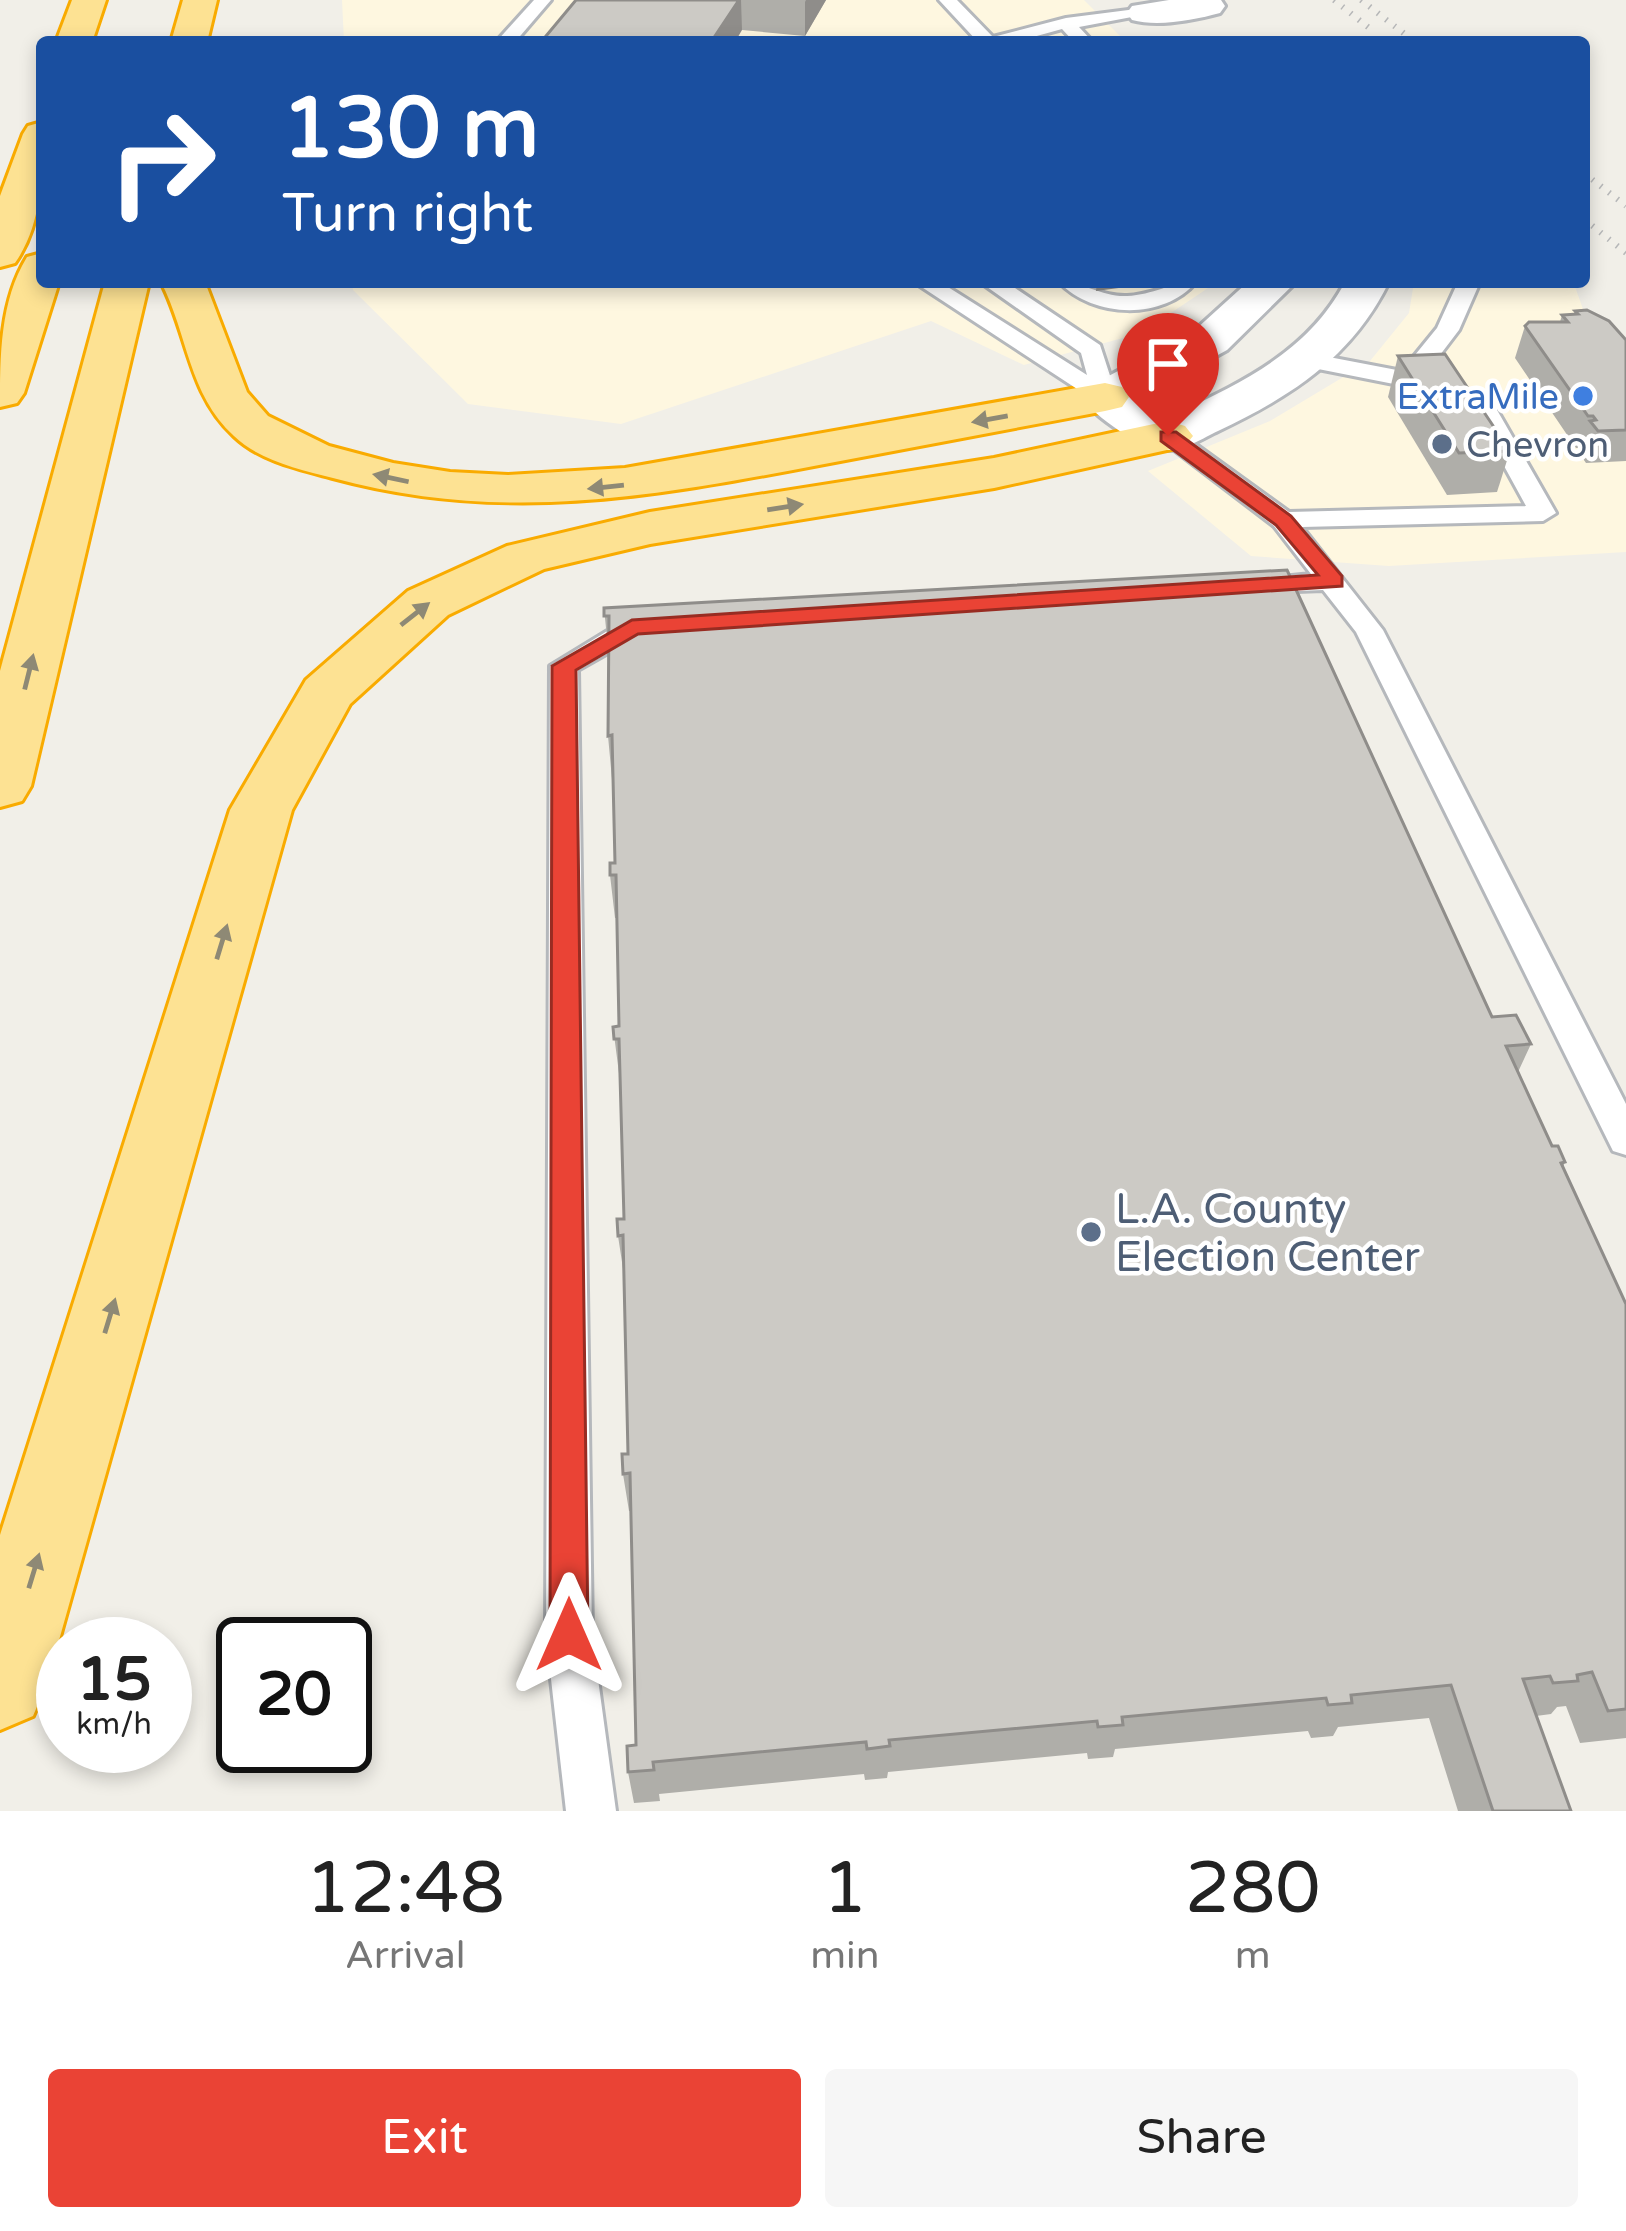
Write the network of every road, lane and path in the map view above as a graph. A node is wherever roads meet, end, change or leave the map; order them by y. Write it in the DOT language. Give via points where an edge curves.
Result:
graph roads {
  1 [pos="200,0"];
  2 [pos="542,0"];
  3 [pos="947,0"];
  4 [pos="1137,7"];
  5 [pos="1214,11"];
  6 [pos="1066,23"];
  7 [pos="191,36"];
  8 [pos="510,36"];
  9 [pos="985,36"];
  10 [pos="1015,36"];
  11 [pos="1078,36"];
  12 [pos="1169,36"];
  13 [pos="36,158"];
  14 [pos="0,254"];
  15 [pos="36,284"];
  16 [pos="125,288"];
  17 [pos="187,288"];
  18 [pos="934,288"];
  19 [pos="1001,288"];
  20 [pos="1079,288"];
  21 [pos="1175,288"];
  22 [pos="1267,288"];
  23 [pos="1365,288"];
  24 [pos="1465,288"];
  25 [pos="1308,360"];
  26 [pos="1408,380"];
  27 [pos="0,393"];
  28 [pos="1105,398"];
  29 [pos="1168,436"];
  30 [pos="1283,520"];
  31 [pos="1334,581"];
  32 [pos="1223,589"];
  33 [pos="678,625"];
  34 [pos="0,786"];
  35 [pos="1626,1140"];
  36 [pos="0,1683"];
  37 [pos="591,1811"];
  1 -- 7 [label="highway"];
  2 -- 8 [label="lane"];
  3 -- 9 [label="lane"];
  4 -- 5 [label="street"];
  4 -- 6 [label="lane"];
  4 -- 12 [label="street"];
  6 -- 10 [label="lane"];
  6 -- 11 [label="lane"];
  13 -- 14 [label="highway"];
  15 -- 27 [label="highway"];
  34 -- 16 [label="highway, one-way"];
  28 -- 17 [label="highway, one-way" via="639,484 507,492 424,485 294,451 253,428 220,392 201,310"];
  18 -- 28 [label="lane"];
  19 -- 28 [label="lane" via="1092,350"];
  20 -- 21 [label="lane" via="1129,303"];
  22 -- 28 [label="street" via="1211,340"];
  23 -- 25 [label="street"];
  24 -- 26 [label="lane" via="1448,329"];
  25 -- 26 [label="lane"];
  25 -- 29 [label="street"];
  26 -- 30 [label="lane" via="1484,408 1543,513"];
  28 -- 29 [label="street"];
  29 -- 30 [label="lane"];
  36 -- 29 [label="highway, one-way" via="261,810 327,693 428,603 526,556"];
  30 -- 31 [label="lane"];
  31 -- 32 [label="lane"];
  31 -- 35 [label="lane" via="1369,631"];
  33 -- 37 [label="lane" via="632,628 564,666 569,1635"];
}
